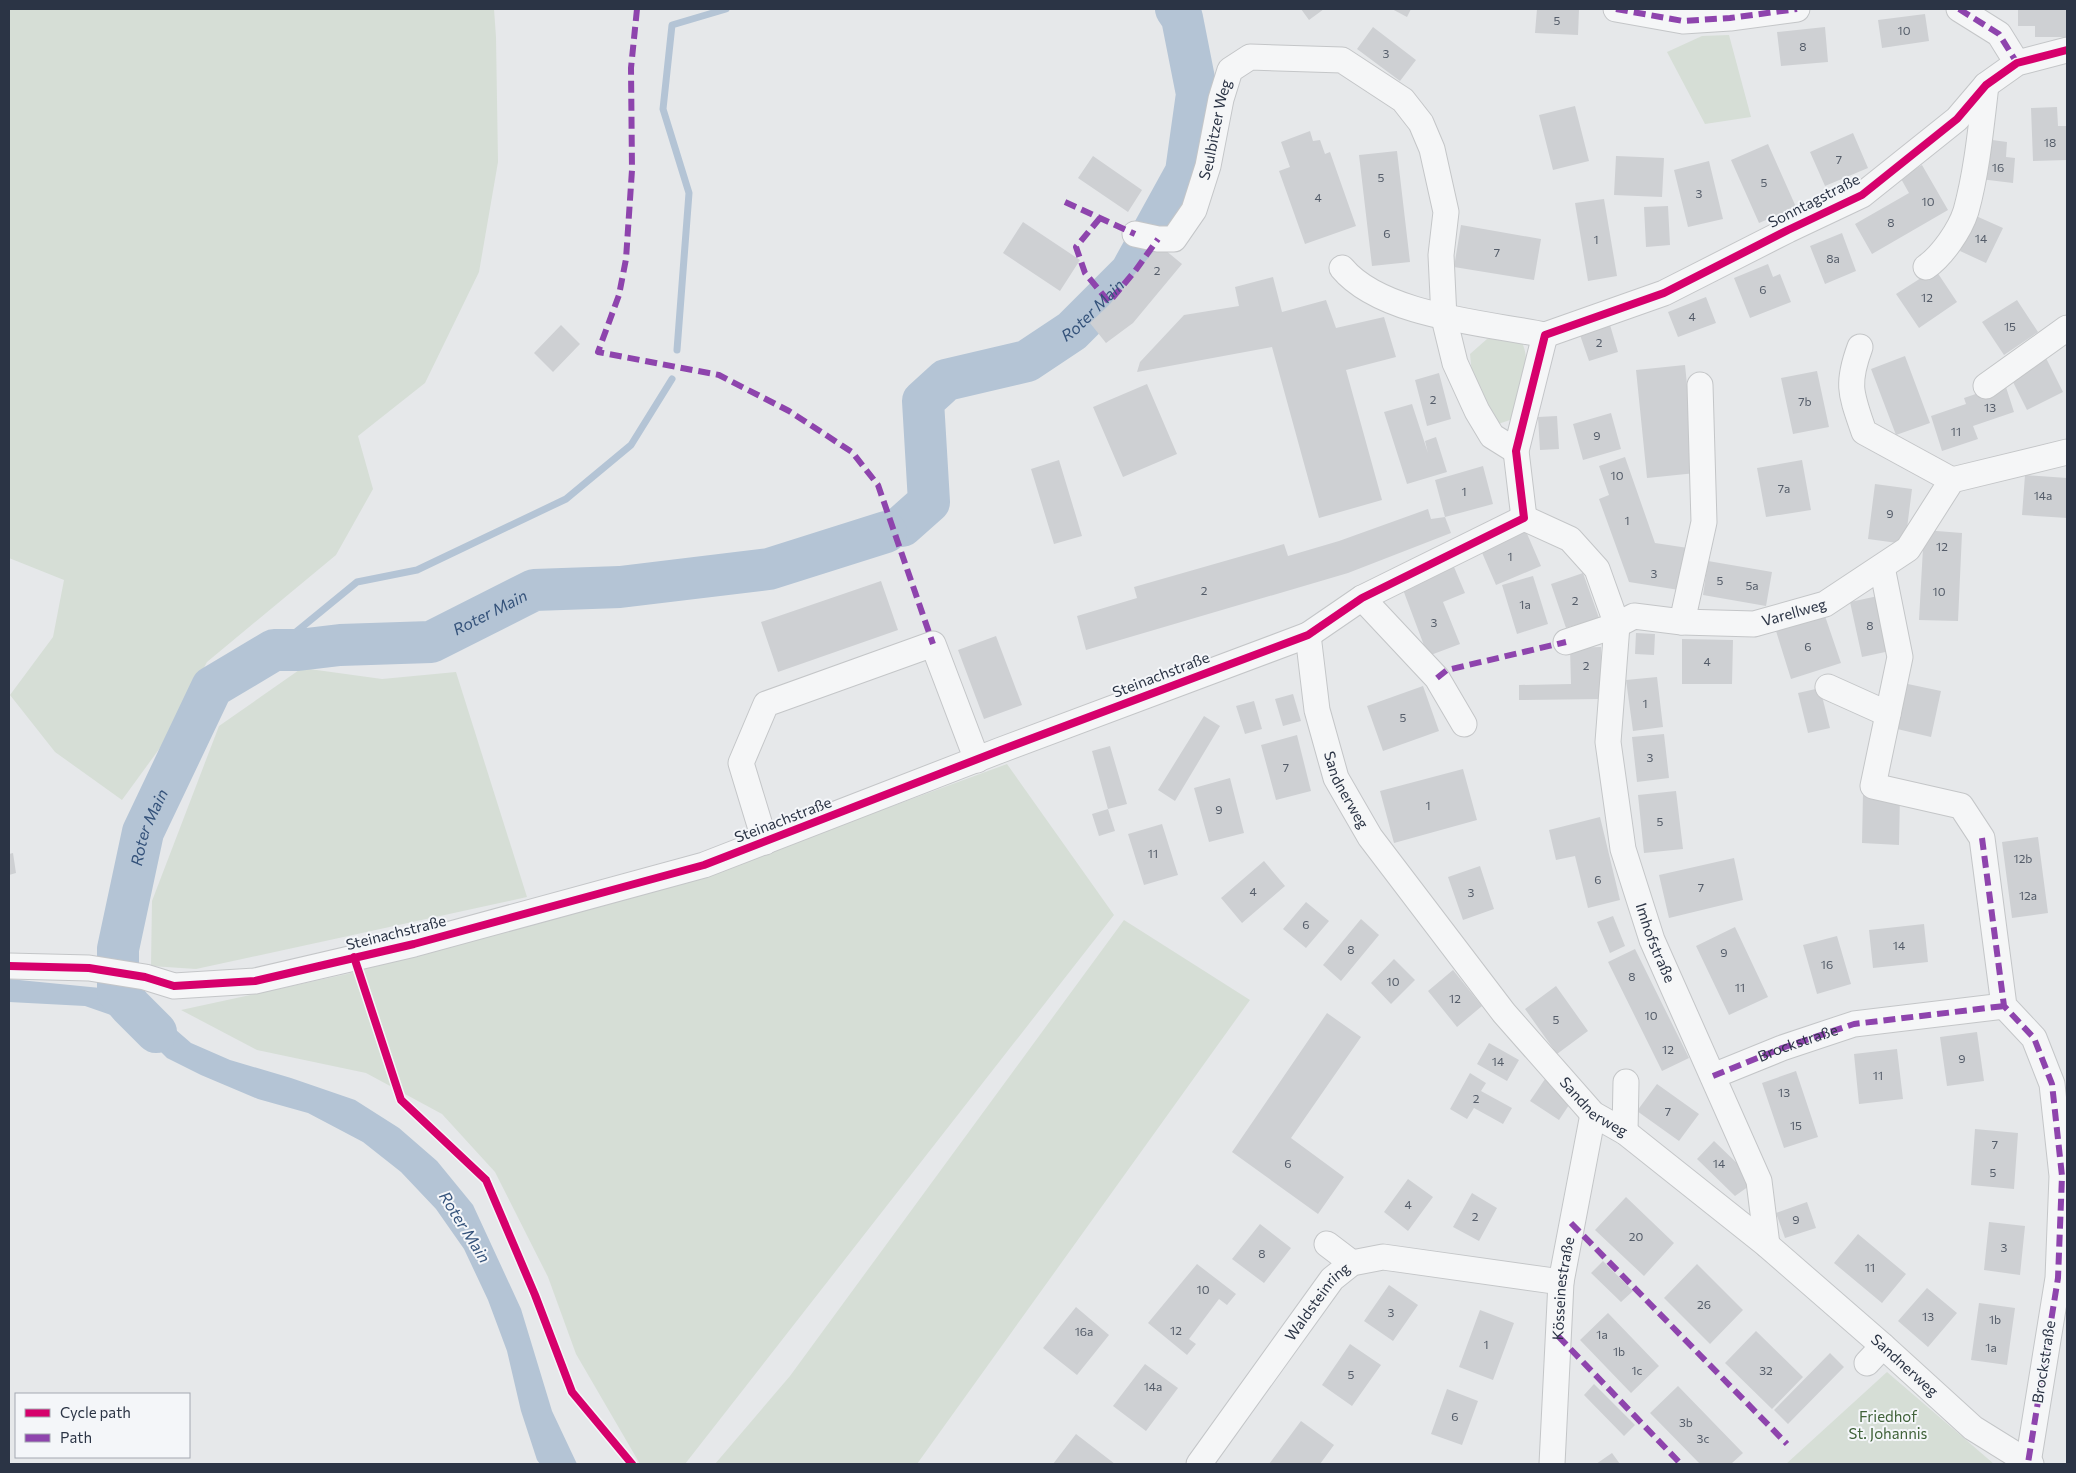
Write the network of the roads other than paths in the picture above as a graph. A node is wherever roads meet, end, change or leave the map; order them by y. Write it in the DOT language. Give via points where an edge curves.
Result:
graph roads {
  1 [pos="1616,9"];
  2 [pos="1797,9"];
  3 [pos="1959,9"];
  4 [pos="2067,50"];
  5 [pos="2017,63"];
  6 [pos="1986,85"];
  7 [pos="1147,236"];
  8 [pos="1926,267"];
  9 [pos="1342,268"];
  10 [pos="1444,318"];
  11 [pos="2067,328"];
  12 [pos="1545,335"];
  13 [pos="1860,347"];
  14 [pos="1700,385"];
  15 [pos="1986,386"];
  16 [pos="1516,451"];
  17 [pos="2067,452"];
  18 [pos="1952,480"];
  19 [pos="1524,518"];
  20 [pos="1882,567"];
  21 [pos="1362,598"];
  22 [pos="1682,622"];
  23 [pos="1617,625"];
  24 [pos="1308,635"];
  25 [pos="1566,642"];
  26 [pos="1828,687"];
  27 [pos="1888,714"];
  28 [pos="1464,724"];
  29 [pos="976,760"];
  30 [pos="765,842"];
  31 [pos="9,966"];
  32 [pos="2004,1006"];
  33 [pos="1713,1076"];
  34 [pos="1626,1082"];
  35 [pos="1592,1114"];
  36 [pos="1625,1132"];
  37 [pos="1327,1244"];
  38 [pos="1766,1245"];
  39 [pos="1352,1263"];
  40 [pos="1560,1282"];
  41 [pos="1199,1464"];
  42 [pos="1552,1464"];
  43 [pos="2029,1464"];
  1 -- 2 [label="street" via="1683,21"];
  3 -- 5 [label="street" via="2000,34"];
  4 -- 5 [label="street, Sonntagstraße"];
  5 -- 6 [label="street, Sonntagstraße"];
  6 -- 8 [label="street" via="1980,139 1965,213 1950,242"];
  6 -- 12 [label="street, Sonntagstraße" via="1958,119 1862,196 1664,293"];
  7 -- 10 [label="street, Seulbitzer Weg" via="1174,239 1194,210 1208,166 1230,70 1250,56 1342,60 1403,100 1421,123 1432,149 1446,212 1441,255"];
  9 -- 10 [label="street" via="1351,279 1392,301"];
  10 -- 12 [label="street"];
  10 -- 16 [label="street" via="1455,364 1477,411 1492,436"];
  11 -- 15 [label="street"];
  12 -- 16 [label="street"];
  13 -- 18 [label="street" via="1852,369 1852,394 1864,432"];
  14 -- 22 [label="street" via="1704,522"];
  16 -- 19 [label="street"];
  17 -- 18 [label="street"];
  18 -- 20 [label="street, Varellweg" via="1908,549"];
  19 -- 21 [label="street, Steinachstraße"];
  19 -- 23 [label="street" via="1570,539 1591,563"];
  20 -- 22 [label="street, Varellweg" via="1825,604 1754,624"];
  20 -- 27 [label="street" via="1900,657"];
  21 -- 24 [label="street, Steinachstraße"];
  21 -- 28 [label="street" via="1437,678"];
  22 -- 23 [label="street, Varellweg" via="1634,616"];
  23 -- 25 [label="street, Varellweg"];
  23 -- 33 [label="street, Imhofstraße" via="1608,742 1622,849 1652,940"];
  24 -- 29 [label="street, Steinachstraße"];
  24 -- 35 [label="street, Sandnerweg" via="1317,710 1336,778 1365,828 1492,1000"];
  26 -- 27 [label="street"];
  27 -- 32 [label="street" via="1873,786 1961,806 1982,838"];
  29 -- 30 [label="street, Steinachstraße"];
  29 -- 30 [label="street" via="933,644 766,704 741,763"];
  30 -- 31 [label="street, Steinachstraße" via="676,873 414,944 255,981 174,986 145,977 89,968"];
  32 -- 33 [label="street, Brockstraße" via="1854,1024"];
  32 -- 43 [label="street, Brockstraße" via="2034,1038 2052,1084 2062,1176 2058,1278"];
  33 -- 38 [label="street, Imhofstraße" via="1759,1181"];
  34 -- 36 [label="street"];
  35 -- 36 [label="street, Sandnerweg"];
  35 -- 40 [label="street, Kösseinestraße"];
  36 -- 38 [label="street, Sandnerweg"];
  37 -- 39 [label="street"];
  38 -- 43 [label="street, Sandnerweg" via="1875,1354 1973,1428"];
  39 -- 40 [label="street, Waldsteinring" via="1383,1257"];
  39 -- 41 [label="street, Waldsteinring" via="1332,1279"];
  40 -- 42 [label="street, Kösseinestraße"];
}
